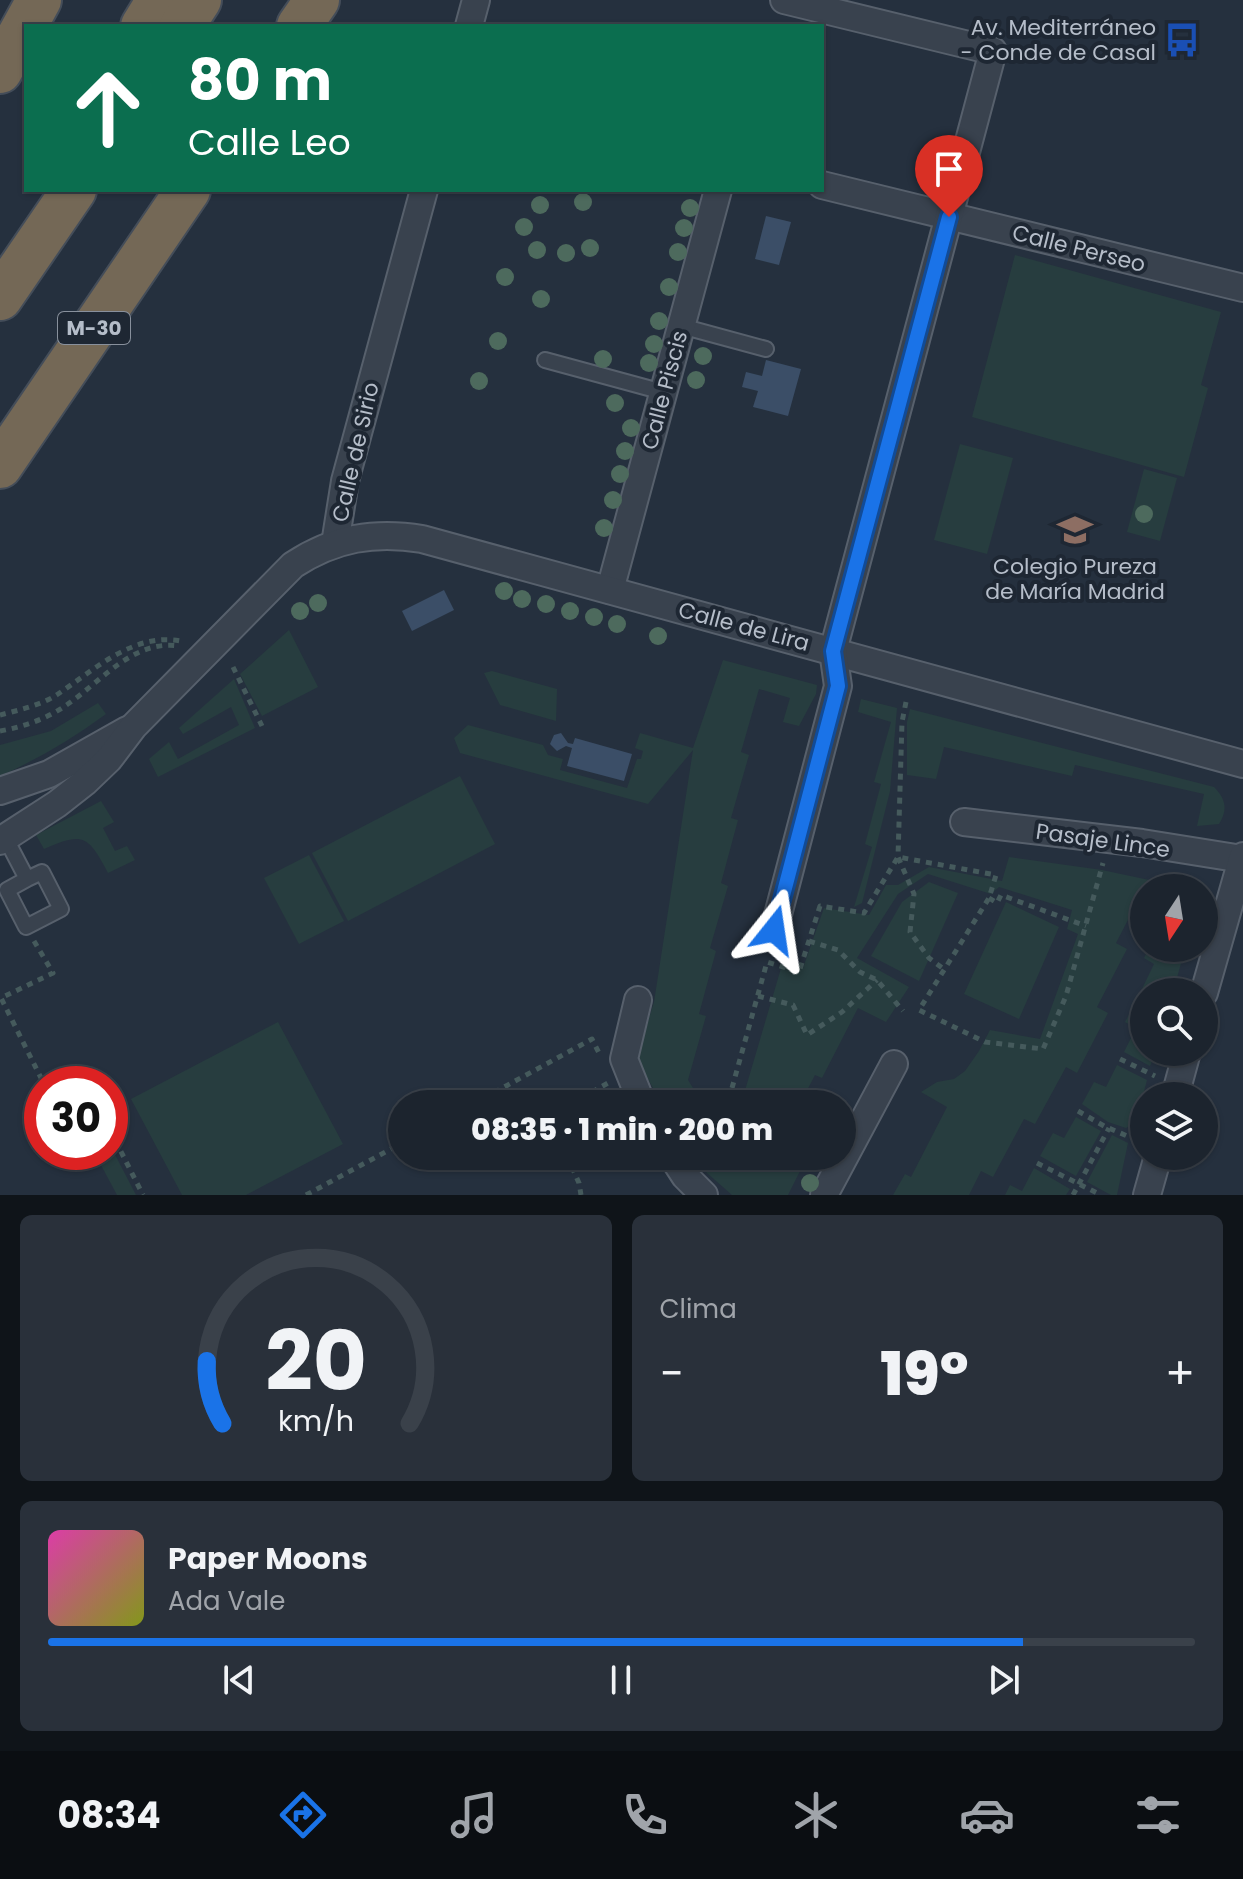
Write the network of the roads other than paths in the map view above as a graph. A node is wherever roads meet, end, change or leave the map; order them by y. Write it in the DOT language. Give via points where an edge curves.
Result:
graph roads {
  1 [pos="39,0"];
  2 [pos="62,0"];
  3 [pos="159,0"];
  4 [pos="199,0"];
  5 [pos="317,0"];
  6 [pos="476,0"];
  7 [pos="784,0"];
  8 [pos="26,24"];
  9 [pos="42,24"];
  10 [pos="144,24"];
  11 [pos="183,24"];
  12 [pos="300,24"];
  13 [pos="470,24"];
  14 [pos="24,28"];
  15 [pos="24,44"];
  16 [pos="0,72"];
  17 [pos="824,186"];
  18 [pos="36,192"];
  19 [pos="73,192"];
  20 [pos="187,192"];
  21 [pos="423,192"];
  22 [pos="717,192"];
  23 [pos="949,217"];
  24 [pos="0,245"];
  25 [pos="1243,288"];
  26 [pos="0,298"];
  27 [pos="681,326"];
  28 [pos="766,349"];
  29 [pos="545,360"];
  30 [pos="663,392"];
  31 [pos="0,466"];
  32 [pos="335,544"];
  33 [pos="610,590"];
  34 [pos="833,651"];
  35 [pos="134,726"];
  36 [pos="1243,764"];
  37 [pos="0,791"];
  38 [pos="964,822"];
  39 [pos="3,839"];
  40 [pos="1242,857"];
  41 [pos="27,879"];
  42 [pos="774,930"];
  43 [pos="1208,978"];
  44 [pos="638,1000"];
  45 [pos="894,1064"];
  46 [pos="636,1090"];
  47 [pos="681,1170"];
  48 [pos="1148,1170"];
  49 [pos="704,1195"];
  50 [pos="824,1195"];
  51 [pos="1147,1195"];
  1 -- 8 [label="highway"];
  2 -- 9 [label="highway"];
  3 -- 10 [label="highway"];
  4 -- 11 [label="highway"];
  5 -- 12 [label="highway"];
  6 -- 13 [label="street"];
  7 -- 23 [label="street" via="993,51"];
  14 -- 16 [label="highway"];
  15 -- 16 [label="highway"];
  17 -- 23 [label="street, Calle Perseo"];
  18 -- 24 [label="highway"];
  19 -- 26 [label="highway"];
  20 -- 31 [label="highway, M-30"];
  21 -- 32 [label="street, Calle de Sirio" via="345,481"];
  22 -- 27 [label="street, Calle Piscis"];
  23 -- 25 [label="street, Calle Perseo"];
  23 -- 34 [label="street"];
  27 -- 28 [label="lane"];
  27 -- 30 [label="street, Calle Piscis"];
  29 -- 30 [label="lane"];
  30 -- 33 [label="street, Calle Piscis"];
  32 -- 33 [label="street, Calle de Lira" via="378,534 422,539"];
  32 -- 35 [label="street, Calle de Sirio" via="293,565"];
  33 -- 34 [label="street, Calle de Lira"];
  34 -- 36 [label="street, Calle de Lira"];
  34 -- 42 [label="street" via="838,686"];
  35 -- 37 [label="street, Calle de Sirio" via="49,774"];
  35 -- 39 [label="street, Calle de Sirio" via="85,782"];
  38 -- 40 [label="street, Pasaje Lince"];
  39 -- 41 [label="lane"];
  40 -- 43 [label="street"];
  41 -- 41 [label="lane" via="42,872 61,909 26,927 7,890"];
  44 -- 46 [label="street" via="624,1059"];
  45 -- 50 [label="street"];
  47 -- 49 [label="street"];
  48 -- 51 [label="street"];
}
